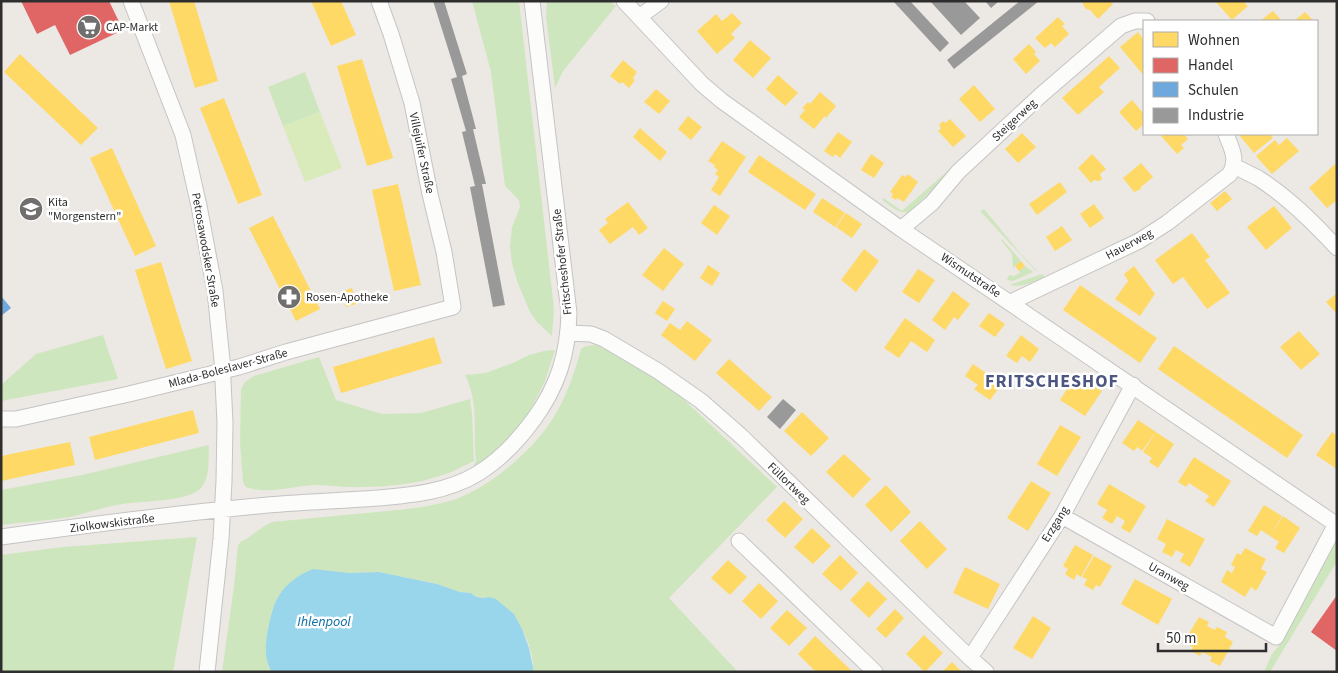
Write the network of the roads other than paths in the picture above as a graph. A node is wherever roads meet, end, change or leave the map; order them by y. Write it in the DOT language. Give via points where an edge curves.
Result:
graph roads {
  1 [pos="131,1"];
  2 [pos="379,1"];
  3 [pos="532,1"];
  4 [pos="624,1"];
  5 [pos="661,1"];
  6 [pos="639,17"];
  7 [pos="1141,21"];
  8 [pos="1226,135"];
  9 [pos="1234,166"];
  10 [pos="901,229"];
  11 [pos="1337,248"];
  12 [pos="1010,302"];
  13 [pos="453,307"];
  14 [pos="568,333"];
  15 [pos="222,370"];
  16 [pos="1133,385"];
  17 [pos="1,419"];
  18 [pos="223,509"];
  19 [pos="1062,516"];
  20 [pos="1336,524"];
  21 [pos="1,537"];
  22 [pos="739,541"];
  23 [pos="970,658"];
  24 [pos="207,672"];
  25 [pos="875,672"];
  26 [pos="986,672"];
  1 -- 15 [label="street, Petrosawodsker Straße" via="183,134 215,292"];
  2 -- 13 [label="street, Villejuifer Straße" via="412,103"];
  3 -- 14 [label="street, Fritscheshofer Straße" via="569,313"];
  4 -- 6 [label="street, Wismutstraße"];
  5 -- 6 [label="street"];
  6 -- 10 [label="street, Wismutstraße" via="722,101"];
  7 -- 10 [label="street, Steigerweg" via="1121,26 1041,95 958,172 932,204"];
  8 -- 9 [label="street"];
  9 -- 11 [label="street" via="1281,194"];
  9 -- 12 [label="street, Hauerweg" via="1230,174 1139,241"];
  10 -- 12 [label="street, Wismutstraße"];
  12 -- 16 [label="street, Wismutstraße"];
  13 -- 15 [label="street, Mlada-Boleslaver-Straße"];
  14 -- 18 [label="street, Fritscheshofer Straße" via="559,374 540,411 510,448 476,475 441,489 410,495"];
  14 -- 23 [label="street, Füllortweg" via="604,338 701,401"];
  15 -- 17 [label="street, Mlada-Boleslaver-Straße" via="121,396"];
  15 -- 18 [label="street, Petrosawodsker Straße" via="225,422"];
  16 -- 19 [label="street, Erzgang"];
  16 -- 20 [label="street, Wismutstraße"];
  18 -- 21 [label="street, Ziolkowskistraße"];
  18 -- 24 [label="street, Petrosawodsker Straße"];
  19 -- 20 [label="street, Uranweg" via="1276,637"];
  19 -- 23 [label="street, Erzgang"];
  22 -- 25 [label="street"];
  23 -- 26 [label="street, Füllortweg"];
}
